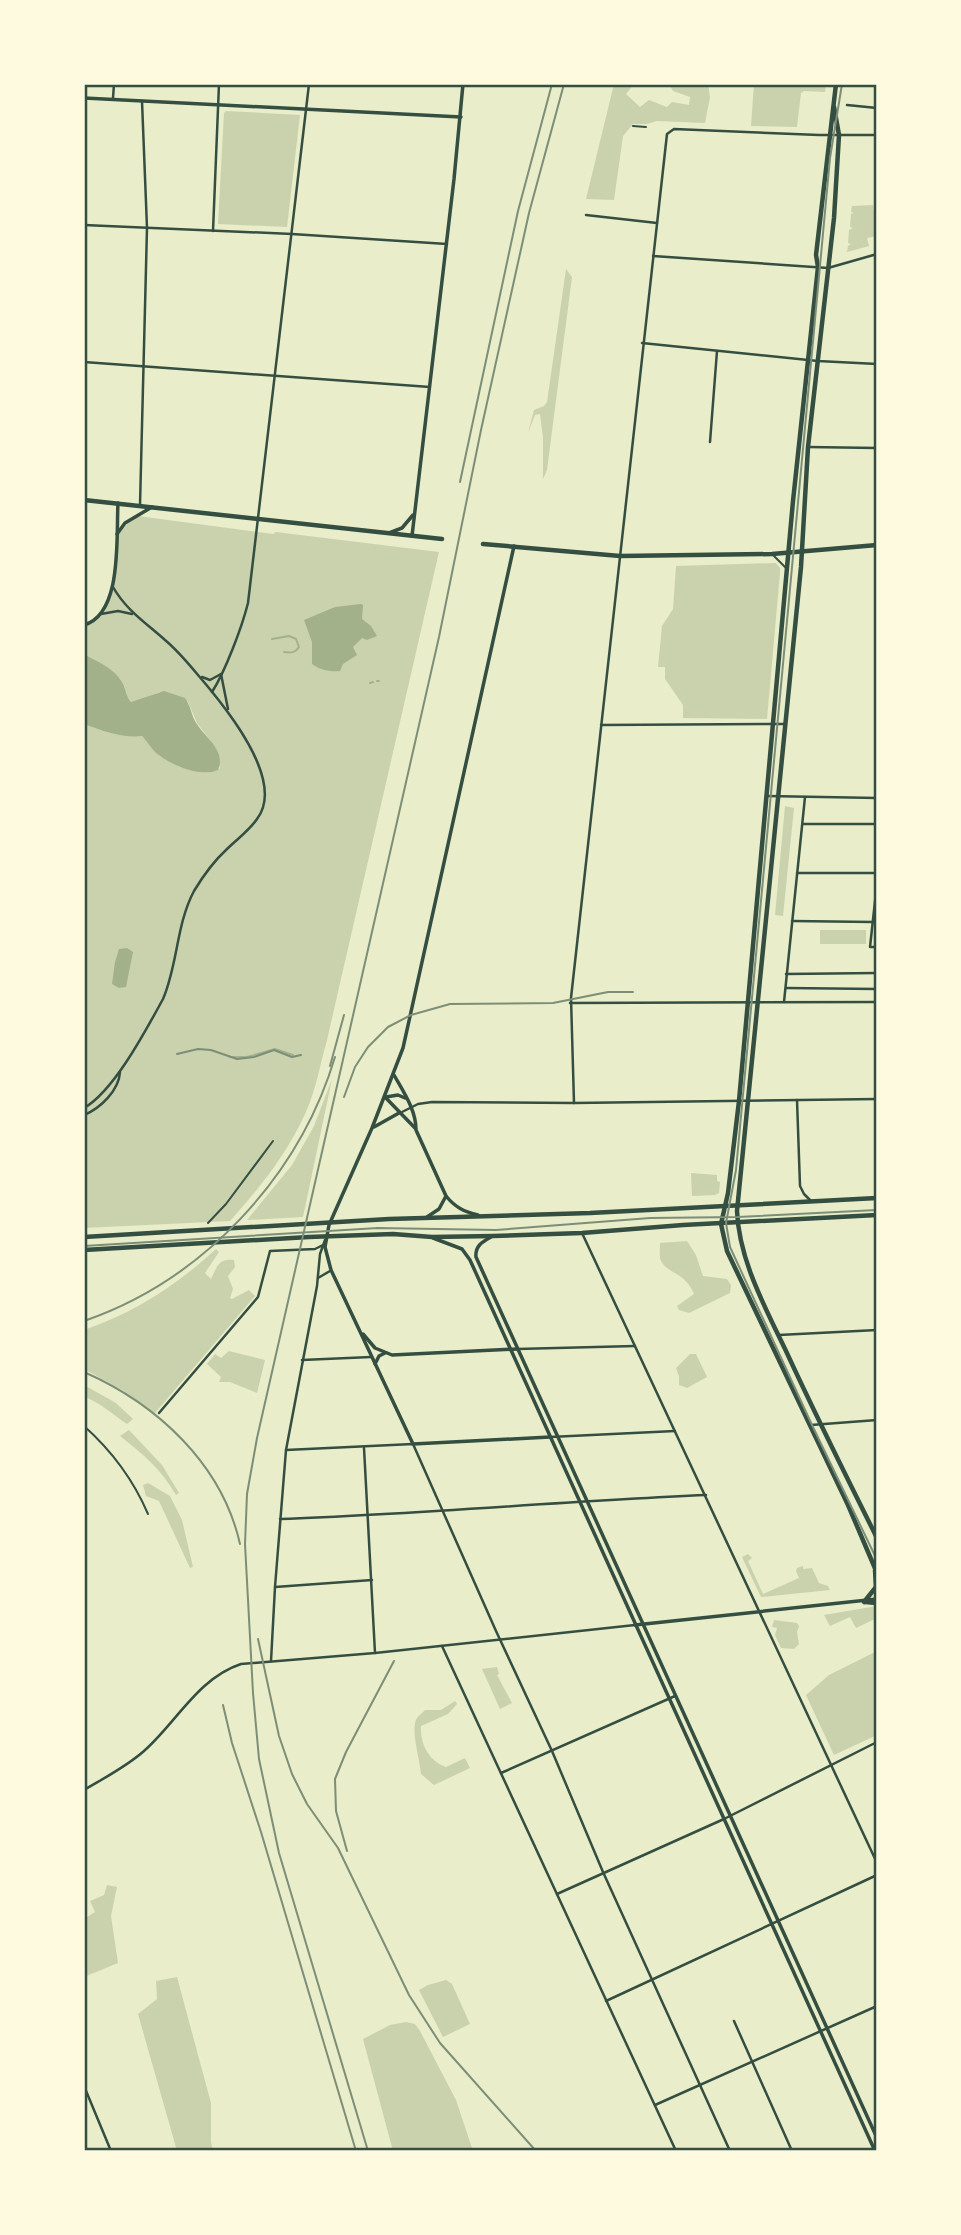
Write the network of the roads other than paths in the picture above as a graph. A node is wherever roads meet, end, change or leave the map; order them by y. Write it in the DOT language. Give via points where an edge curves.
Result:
graph roads {
  1 [pos="114,84"];
  2 [pos="219,84"];
  3 [pos="309,84"];
  4 [pos="463,84"];
  5 [pos="836,84"];
  6 [pos="84,98"];
  7 [pos="113,100"];
  8 [pos="142,101"];
  9 [pos="219,104"];
  10 [pos="847,105"];
  11 [pos="834,106"];
  12 [pos="877,108"];
  13 [pos="307,109"];
  14 [pos="461,117"];
  15 [pos="633,126"];
  16 [pos="646,127"];
  17 [pos="830,135"];
  18 [pos="839,135"];
  19 [pos="877,135"];
  20 [pos="586,215"];
  21 [pos="657,223"];
  22 [pos="84,225"];
  23 [pos="147,228"];
  24 [pos="213,231"];
  25 [pos="292,234"];
  26 [pos="447,244"];
  27 [pos="877,254"];
  28 [pos="653,256"];
  29 [pos="818,267"];
  30 [pos="828,268"];
  31 [pos="642,343"];
  32 [pos="717,351"];
  33 [pos="808,360"];
  34 [pos="818,361"];
  35 [pos="84,362"];
  36 [pos="877,365"];
  37 [pos="145,366"];
  38 [pos="276,376"];
  39 [pos="430,387"];
  40 [pos="710,442"];
  41 [pos="808,447"];
  42 [pos="877,448"];
  43 [pos="84,500"];
  44 [pos="118,503"];
  45 [pos="140,505"];
  46 [pos="153,506"];
  47 [pos="414,514"];
  48 [pos="259,518"];
  49 [pos="389,533"];
  50 [pos="116,536"];
  51 [pos="412,536"];
  52 [pos="442,539"];
  53 [pos="483,544"];
  54 [pos="877,545"];
  55 [pos="514,546"];
  56 [pos="801,551"];
  57 [pos="789,552"];
  58 [pos="772,554"];
  59 [pos="620,556"];
  60 [pos="788,571"];
  61 [pos="113,587"];
  62 [pos="101,614"];
  63 [pos="134,615"];
  64 [pos="84,625"];
  65 [pos="221,674"];
  66 [pos="198,675"];
  67 [pos="212,692"];
  68 [pos="228,711"];
  69 [pos="774,724"];
  70 [pos="784,724"];
  71 [pos="600,725"];
  72 [pos="767,796"];
  73 [pos="778,797"];
  74 [pos="805,797"];
  75 [pos="877,798"];
  76 [pos="803,824"];
  77 [pos="877,824"];
  78 [pos="797,873"];
  79 [pos="877,873"];
  80 [pos="877,883"];
  81 [pos="792,921"];
  82 [pos="873,922"];
  83 [pos="877,947"];
  84 [pos="877,973"];
  85 [pos="786,974"];
  86 [pos="785,988"];
  87 [pos="877,989"];
  88 [pos="758,1002"];
  89 [pos="784,1002"];
  90 [pos="877,1002"];
  91 [pos="570,1003"];
  92 [pos="747,1003"];
  93 [pos="120,1072"];
  94 [pos="394,1075"];
  95 [pos="385,1097"];
  96 [pos="407,1099"];
  97 [pos="877,1099"];
  98 [pos="748,1100"];
  99 [pos="797,1100"];
  100 [pos="739,1101"];
  101 [pos="574,1103"];
  102 [pos="412,1107"];
  103 [pos="84,1108"];
  104 [pos="399,1113"];
  105 [pos="84,1115"];
  106 [pos="372,1128"];
  107 [pos="416,1130"];
  108 [pos="273,1141"];
  109 [pos="446,1196"];
  110 [pos="877,1198"];
  111 [pos="811,1201"];
  112 [pos="725,1204"];
  113 [pos="738,1204"];
  114 [pos="877,1215"];
  115 [pos="487,1217"];
  116 [pos="423,1219"];
  117 [pos="208,1223"];
  118 [pos="738,1223"];
  119 [pos="721,1224"];
  120 [pos="582,1233"];
  121 [pos="492,1236"];
  122 [pos="84,1237"];
  123 [pos="432,1237"];
  124 [pos="325,1240"];
  125 [pos="323,1245"];
  126 [pos="315,1249"];
  127 [pos="84,1251"];
  128 [pos="320,1254"];
  129 [pos="331,1270"];
  130 [pos="318,1278"];
  131 [pos="360,1329"];
  132 [pos="877,1330"];
  133 [pos="779,1335"];
  134 [pos="635,1346"];
  135 [pos="517,1349"];
  136 [pos="510,1350"];
  137 [pos="385,1353"];
  138 [pos="371,1357"];
  139 [pos="302,1360"];
  140 [pos="375,1365"];
  141 [pos="159,1413"];
  142 [pos="877,1420"];
  143 [pos="819,1424"];
  144 [pos="809,1425"];
  145 [pos="84,1426"];
  146 [pos="675,1431"];
  147 [pos="557,1436"];
  148 [pos="550,1437"];
  149 [pos="413,1444"];
  150 [pos="364,1447"];
  151 [pos="286,1450"];
  152 [pos="706,1495"];
  153 [pos="587,1500"];
  154 [pos="579,1501"];
  155 [pos="442,1510"];
  156 [pos="148,1514"];
  157 [pos="369,1516"];
  158 [pos="280,1519"];
  159 [pos="877,1538"];
  160 [pos="609,1550"];
  161 [pos="602,1553"];
  162 [pos="876,1571"];
  163 [pos="372,1580"];
  164 [pos="275,1587"];
  165 [pos="877,1601"];
  166 [pos="864,1602"];
  167 [pos="761,1613"];
  168 [pos="635,1625"];
  169 [pos="642,1625"];
  170 [pos="499,1639"];
  171 [pos="442,1646"];
  172 [pos="375,1653"];
  173 [pos="271,1661"];
  174 [pos="676,1696"];
  175 [pos="669,1699"];
  176 [pos="877,1742"];
  177 [pos="552,1751"];
  178 [pos="831,1765"];
  179 [pos="501,1773"];
  180 [pos="84,1790"];
  181 [pos="730,1816"];
  182 [pos="724,1819"];
  183 [pos="877,1863"];
  184 [pos="603,1872"];
  185 [pos="877,1875"];
  186 [pos="556,1894"];
  187 [pos="779,1922"];
  188 [pos="773,1926"];
  189 [pos="653,1979"];
  190 [pos="606,2001"];
  191 [pos="877,2006"];
  192 [pos="734,2021"];
  193 [pos="827,2029"];
  194 [pos="821,2032"];
  195 [pos="754,2061"];
  196 [pos="852,2082"];
  197 [pos="700,2085"];
  198 [pos="845,2085"];
  199 [pos="84,2086"];
  200 [pos="654,2105"];
  201 [pos="877,2138"];
  202 [pos="111,2151"];
  203 [pos="676,2151"];
  204 [pos="730,2151"];
  205 [pos="792,2151"];
  206 [pos="875,2151"];
  1 -- 7 [label="street"];
  2 -- 9 [label="street"];
  3 -- 13 [label="street"];
  4 -- 14 [label="street"];
  5 -- 11 [label="main road"];
  6 -- 7 [label="street"];
  7 -- 8 [label="street"];
  8 -- 9 [label="street"];
  8 -- 23 [label="street"];
  9 -- 13 [label="street"];
  9 -- 24 [label="street"];
  10 -- 12 [label="street"];
  11 -- 17 [label="main road"];
  11 -- 18 [label="main road"];
  13 -- 14 [label="street"];
  13 -- 25 [label="street"];
  14 -- 26 [label="street"];
  15 -- 16 [label="street"];
  17 -- 18 [label="street"];
  17 -- 21 [label="street" via="670,130"];
  17 -- 29 [label="main road"];
  18 -- 19 [label="street"];
  18 -- 30 [label="main road"];
  20 -- 21 [label="street"];
  21 -- 28 [label="street"];
  22 -- 23 [label="street"];
  23 -- 24 [label="street"];
  23 -- 37 [label="street"];
  24 -- 25 [label="street"];
  25 -- 26 [label="street"];
  25 -- 38 [label="street"];
  26 -- 39 [label="street"];
  27 -- 30 [label="street"];
  28 -- 29 [label="street"];
  28 -- 31 [label="street"];
  29 -- 30 [label="street"];
  29 -- 33 [label="main road"];
  30 -- 34 [label="main road"];
  31 -- 32 [label="street"];
  31 -- 59 [label="street"];
  32 -- 33 [label="street"];
  32 -- 40 [label="street"];
  33 -- 34 [label="street"];
  33 -- 57 [label="main road"];
  34 -- 36 [label="street"];
  34 -- 41 [label="main road"];
  35 -- 37 [label="street"];
  37 -- 38 [label="street"];
  37 -- 45 [label="street"];
  38 -- 39 [label="street"];
  38 -- 48 [label="street"];
  39 -- 47 [label="street"];
  41 -- 42 [label="street"];
  41 -- 56 [label="main road"];
  43 -- 44 [label="main road"];
  44 -- 45 [label="main road"];
  44 -- 50 [label="street"];
  45 -- 46 [label="main road"];
  46 -- 48 [label="main road"];
  46 -- 50 [label="street" via="125,523"];
  47 -- 49 [label="street" via="402,528"];
  47 -- 51 [label="street"];
  48 -- 49 [label="main road"];
  48 -- 65 [label="street" via="245,616"];
  49 -- 51 [label="main road"];
  50 -- 61 [label="street"];
  51 -- 52 [label="main road"];
  53 -- 55 [label="main road"];
  54 -- 56 [label="main road"];
  55 -- 59 [label="main road"];
  55 -- 94 [label="street"];
  56 -- 57 [label="main road"];
  56 -- 70 [label="main road"];
  57 -- 58 [label="main road"];
  57 -- 60 [label="main road"];
  58 -- 59 [label="main road"];
  58 -- 60 [label="street"];
  59 -- 71 [label="street"];
  60 -- 69 [label="main road"];
  61 -- 62 [label="street"];
  61 -- 63 [label="street"];
  62 -- 63 [label="street" via="118,611"];
  62 -- 64 [label="street"];
  63 -- 66 [label="street"];
  65 -- 66 [label="street" via="210,680"];
  65 -- 67 [label="street"];
  65 -- 68 [label="street"];
  66 -- 67 [label="street"];
  67 -- 68 [label="street"];
  68 -- 93 [label="street" via="258,765 265,794 263,808 250,828 213,863 194,892 181,923 168,988"];
  69 -- 70 [label="street"];
  69 -- 71 [label="street"];
  69 -- 72 [label="main road"];
  70 -- 73 [label="main road"];
  71 -- 91 [label="street"];
  72 -- 73 [label="street"];
  72 -- 92 [label="main road"];
  73 -- 74 [label="street"];
  73 -- 88 [label="main road"];
  74 -- 75 [label="street"];
  74 -- 76 [label="street"];
  76 -- 77 [label="street"];
  76 -- 78 [label="street"];
  78 -- 79 [label="street"];
  78 -- 81 [label="street"];
  80 -- 82 [label="street"];
  81 -- 82 [label="street"];
  81 -- 85 [label="street"];
  82 -- 83 [label="street" via="870,947"];
  84 -- 85 [label="street"];
  85 -- 86 [label="street"];
  86 -- 87 [label="street"];
  86 -- 89 [label="street"];
  88 -- 89 [label="street"];
  88 -- 92 [label="street"];
  88 -- 98 [label="main road"];
  89 -- 90 [label="street"];
  91 -- 92 [label="street"];
  91 -- 101 [label="street"];
  92 -- 100 [label="main road"];
  93 -- 103 [label="street"];
  93 -- 105 [label="street" via="120,1080 106,1099"];
  94 -- 95 [label="street"];
  94 -- 96 [label="street"];
  95 -- 96 [label="street"];
  95 -- 104 [label="street"];
  95 -- 106 [label="street"];
  96 -- 102 [label="street"];
  97 -- 99 [label="street"];
  98 -- 99 [label="street"];
  98 -- 100 [label="street"];
  98 -- 113 [label="main road"];
  99 -- 111 [label="street" via="800,1186"];
  100 -- 101 [label="street"];
  100 -- 112 [label="main road"];
  101 -- 102 [label="street" via="432,1102"];
  102 -- 104 [label="street"];
  102 -- 107 [label="street"];
  104 -- 106 [label="street"];
  104 -- 107 [label="street"];
  106 -- 124 [label="street"];
  107 -- 109 [label="street"];
  108 -- 117 [label="street"];
  109 -- 115 [label="street" via="464,1212"];
  109 -- 116 [label="street" via="439,1209"];
  110 -- 111 [label="main road"];
  111 -- 113 [label="main road"];
  112 -- 113 [label="main road"];
  112 -- 115 [label="main road"];
  112 -- 119 [label="main road"];
  113 -- 118 [label="main road"];
  114 -- 118 [label="main road"];
  115 -- 116 [label="main road"];
  116 -- 122 [label="main road"];
  118 -- 119 [label="main road"];
  118 -- 133 [label="main road" via="741,1246"];
  119 -- 120 [label="main road"];
  119 -- 144 [label="main road" via="727,1251"];
  120 -- 121 [label="main road"];
  120 -- 134 [label="street"];
  121 -- 123 [label="main road"];
  121 -- 135 [label="street" via="478,1246 476,1257"];
  123 -- 127 [label="main road" via="309,1237"];
  123 -- 136 [label="street" via="462,1249 468,1257"];
  124 -- 125 [label="street"];
  124 -- 129 [label="street"];
  125 -- 126 [label="street"];
  125 -- 128 [label="street"];
  126 -- 128 [label="street"];
  126 -- 141 [label="street" via="270,1251 258,1297"];
  128 -- 130 [label="street"];
  129 -- 130 [label="street"];
  129 -- 131 [label="street"];
  130 -- 139 [label="street"];
  131 -- 137 [label="street"];
  131 -- 138 [label="street"];
  132 -- 133 [label="street"];
  133 -- 143 [label="main road"];
  134 -- 135 [label="street"];
  134 -- 146 [label="street"];
  135 -- 136 [label="street"];
  135 -- 147 [label="street"];
  136 -- 137 [label="street"];
  136 -- 148 [label="street"];
  137 -- 140 [label="street"];
  138 -- 139 [label="street"];
  138 -- 140 [label="street"];
  139 -- 151 [label="street"];
  140 -- 149 [label="street"];
  142 -- 143 [label="street"];
  143 -- 144 [label="street"];
  143 -- 159 [label="main road"];
  144 -- 162 [label="main road"];
  145 -- 156 [label="street" via="120,1464"];
  146 -- 147 [label="street"];
  146 -- 152 [label="street"];
  147 -- 148 [label="street"];
  147 -- 153 [label="street"];
  148 -- 149 [label="street"];
  148 -- 154 [label="street"];
  149 -- 150 [label="street"];
  149 -- 155 [label="street"];
  150 -- 151 [label="street"];
  150 -- 157 [label="street"];
  151 -- 158 [label="street"];
  152 -- 153 [label="street"];
  152 -- 167 [label="street"];
  153 -- 154 [label="street"];
  153 -- 160 [label="street"];
  154 -- 155 [label="street"];
  154 -- 161 [label="street"];
  155 -- 157 [label="street"];
  155 -- 170 [label="street"];
  157 -- 158 [label="street"];
  157 -- 163 [label="street"];
  158 -- 164 [label="street"];
  160 -- 161 [label="street"];
  160 -- 169 [label="street"];
  161 -- 168 [label="street"];
  162 -- 166 [label="main road" via="876,1587"];
  163 -- 164 [label="street"];
  163 -- 172 [label="street"];
  164 -- 173 [label="street"];
  165 -- 166 [label="main road"];
  166 -- 167 [label="street"];
  167 -- 169 [label="street"];
  167 -- 178 [label="street"];
  168 -- 169 [label="street"];
  168 -- 170 [label="street"];
  168 -- 175 [label="street"];
  169 -- 174 [label="street"];
  170 -- 171 [label="street"];
  170 -- 177 [label="street"];
  171 -- 172 [label="street"];
  171 -- 179 [label="street"];
  172 -- 173 [label="street"];
  173 -- 180 [label="street" via="243,1663 223,1672 194,1695 143,1752"];
  174 -- 175 [label="street"];
  174 -- 181 [label="street"];
  175 -- 177 [label="street"];
  175 -- 182 [label="street"];
  176 -- 178 [label="street"];
  177 -- 179 [label="street"];
  177 -- 184 [label="street"];
  178 -- 181 [label="street"];
  178 -- 183 [label="street"];
  179 -- 186 [label="street"];
  181 -- 182 [label="street"];
  181 -- 187 [label="street"];
  182 -- 184 [label="street"];
  182 -- 188 [label="street"];
  184 -- 186 [label="street"];
  184 -- 189 [label="street"];
  185 -- 187 [label="street"];
  186 -- 190 [label="street"];
  187 -- 188 [label="street"];
  187 -- 193 [label="street"];
  188 -- 189 [label="street"];
  188 -- 194 [label="street"];
  189 -- 190 [label="street"];
  189 -- 197 [label="street"];
  190 -- 200 [label="street"];
  191 -- 193 [label="street"];
  192 -- 195 [label="street"];
  193 -- 194 [label="street"];
  193 -- 196 [label="street"];
  194 -- 195 [label="street"];
  194 -- 198 [label="street"];
  195 -- 197 [label="street"];
  195 -- 205 [label="street"];
  196 -- 198 [label="street"];
  196 -- 201 [label="street"];
  197 -- 200 [label="street"];
  197 -- 204 [label="street"];
  198 -- 206 [label="street"];
  199 -- 202 [label="street"];
  200 -- 203 [label="street"];
}
